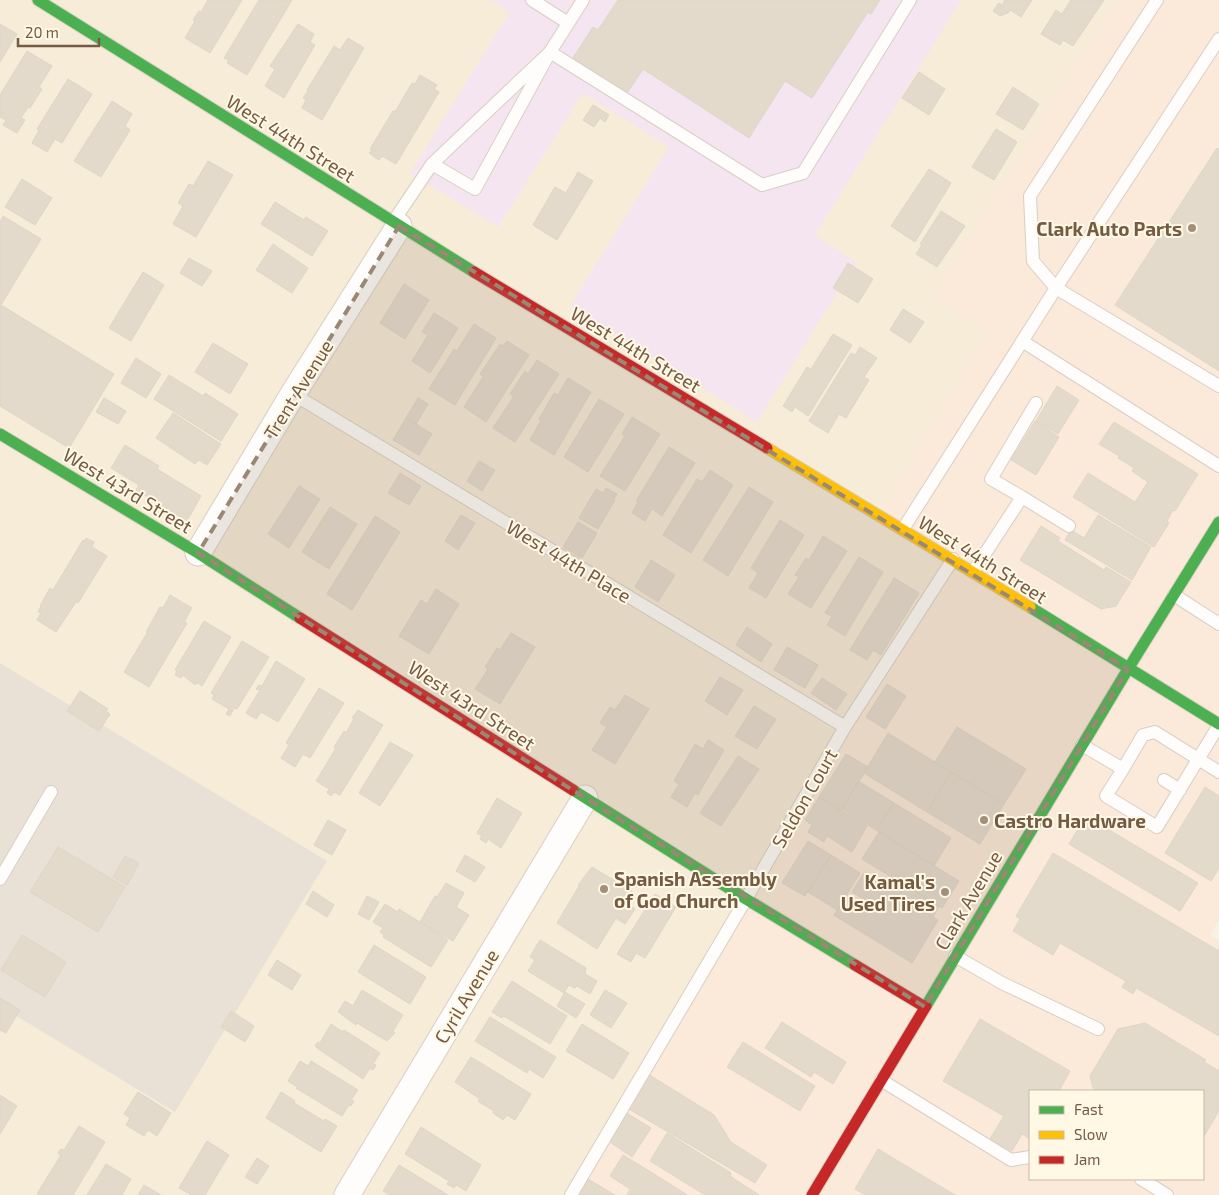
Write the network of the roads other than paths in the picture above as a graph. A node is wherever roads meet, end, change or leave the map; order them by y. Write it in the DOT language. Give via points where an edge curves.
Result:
graph roads {
  1 [pos="38,0"];
  2 [pos="532,0"];
  3 [pos="583,0"];
  4 [pos="910,0"];
  5 [pos="1157,0"];
  6 [pos="568,23"];
  7 [pos="1219,39"];
  8 [pos="550,52"];
  9 [pos="432,164"];
  10 [pos="396,224"];
  11 [pos="1056,288"];
  12 [pos="1022,341"];
  13 [pos="1219,386"];
  14 [pos="294,394"];
  15 [pos="1036,403"];
  16 [pos="0,434"];
  17 [pos="1219,466"];
  18 [pos="1022,497"];
  19 [pos="1219,522"];
  20 [pos="1069,526"];
  21 [pos="903,529"];
  22 [pos="198,553"];
  23 [pos="953,559"];
  24 [pos="973,572"];
  25 [pos="1174,595"];
  26 [pos="1219,624"];
  27 [pos="1128,669"];
  28 [pos="1219,725"];
  29 [pos="844,728"];
  30 [pos="1082,746"];
  31 [pos="1199,759"];
  32 [pos="1126,764"];
  33 [pos="1140,766"];
  34 [pos="1219,772"];
  35 [pos="1164,780"];
  36 [pos="1180,790"];
  37 [pos="51,792"];
  38 [pos="585,798"];
  39 [pos="0,879"];
  40 [pos="746,899"];
  41 [pos="954,956"];
  42 [pos="925,1006"];
  43 [pos="1098,1029"];
  44 [pos="881,1080"];
  45 [pos="1029,1157"];
  46 [pos="1143,1180"];
  47 [pos="347,1195"];
  48 [pos="571,1195"];
  49 [pos="812,1195"];
  50 [pos="1167,1195"];
  1 -- 10 [label="street, West 44th Street"];
  2 -- 6 [label="lane"];
  3 -- 6 [label="lane"];
  4 -- 8 [label="lane" via="803,173 762,185"];
  5 -- 11 [label="lane" via="1030,196 1033,261"];
  6 -- 8 [label="lane"];
  7 -- 11 [label="lane"];
  8 -- 9 [label="lane"];
  8 -- 9 [label="lane" via="475,189"];
  9 -- 10 [label="lane"];
  10 -- 14 [label="street, Trent Avenue"];
  10 -- 21 [label="street, West 44th Street"];
  11 -- 12 [label="lane"];
  11 -- 13 [label="lane"];
  12 -- 17 [label="lane"];
  12 -- 21 [label="lane"];
  14 -- 22 [label="street, Trent Avenue"];
  14 -- 29 [label="lane, West 44th Place"];
  15 -- 18 [label="lane" via="991,479"];
  16 -- 22 [label="street, West 43rd Street"];
  18 -- 20 [label="lane"];
  18 -- 24 [label="lane"];
  19 -- 25 [label="street, Clark Avenue"];
  21 -- 23 [label="street, West 44th Street"];
  22 -- 38 [label="street, West 43rd Street"];
  23 -- 24 [label="street, West 44th Street"];
  23 -- 29 [label="lane, Seldon Court"];
  24 -- 27 [label="street, West 44th Street"];
  25 -- 26 [label="lane"];
  25 -- 27 [label="street, Clark Avenue"];
  27 -- 28 [label="street, West 44th Street"];
  27 -- 30 [label="street, Clark Avenue"];
  28 -- 31 [label="lane"];
  29 -- 40 [label="lane, Seldon Court"];
  30 -- 32 [label="lane"];
  30 -- 41 [label="street, Clark Avenue"];
  31 -- 32 [label="lane" via="1156,732 1143,735"];
  31 -- 34 [label="lane"];
  31 -- 36 [label="lane"];
  32 -- 33 [label="lane"];
  32 -- 36 [label="lane" via="1106,796 1157,827"];
  35 -- 36 [label="lane"];
  37 -- 39 [label="lane"];
  38 -- 40 [label="street, West 43rd Street"];
  38 -- 47 [label="street, Cyril Avenue"];
  40 -- 42 [label="street, West 43rd Street"];
  40 -- 48 [label="lane, Seldon Court"];
  41 -- 42 [label="street, Clark Avenue"];
  41 -- 43 [label="lane"];
  42 -- 44 [label="street, Clark Avenue"];
  44 -- 45 [label="lane" via="1011,1160"];
  44 -- 49 [label="street, Clark Avenue"];
  46 -- 50 [label="lane"];
}
